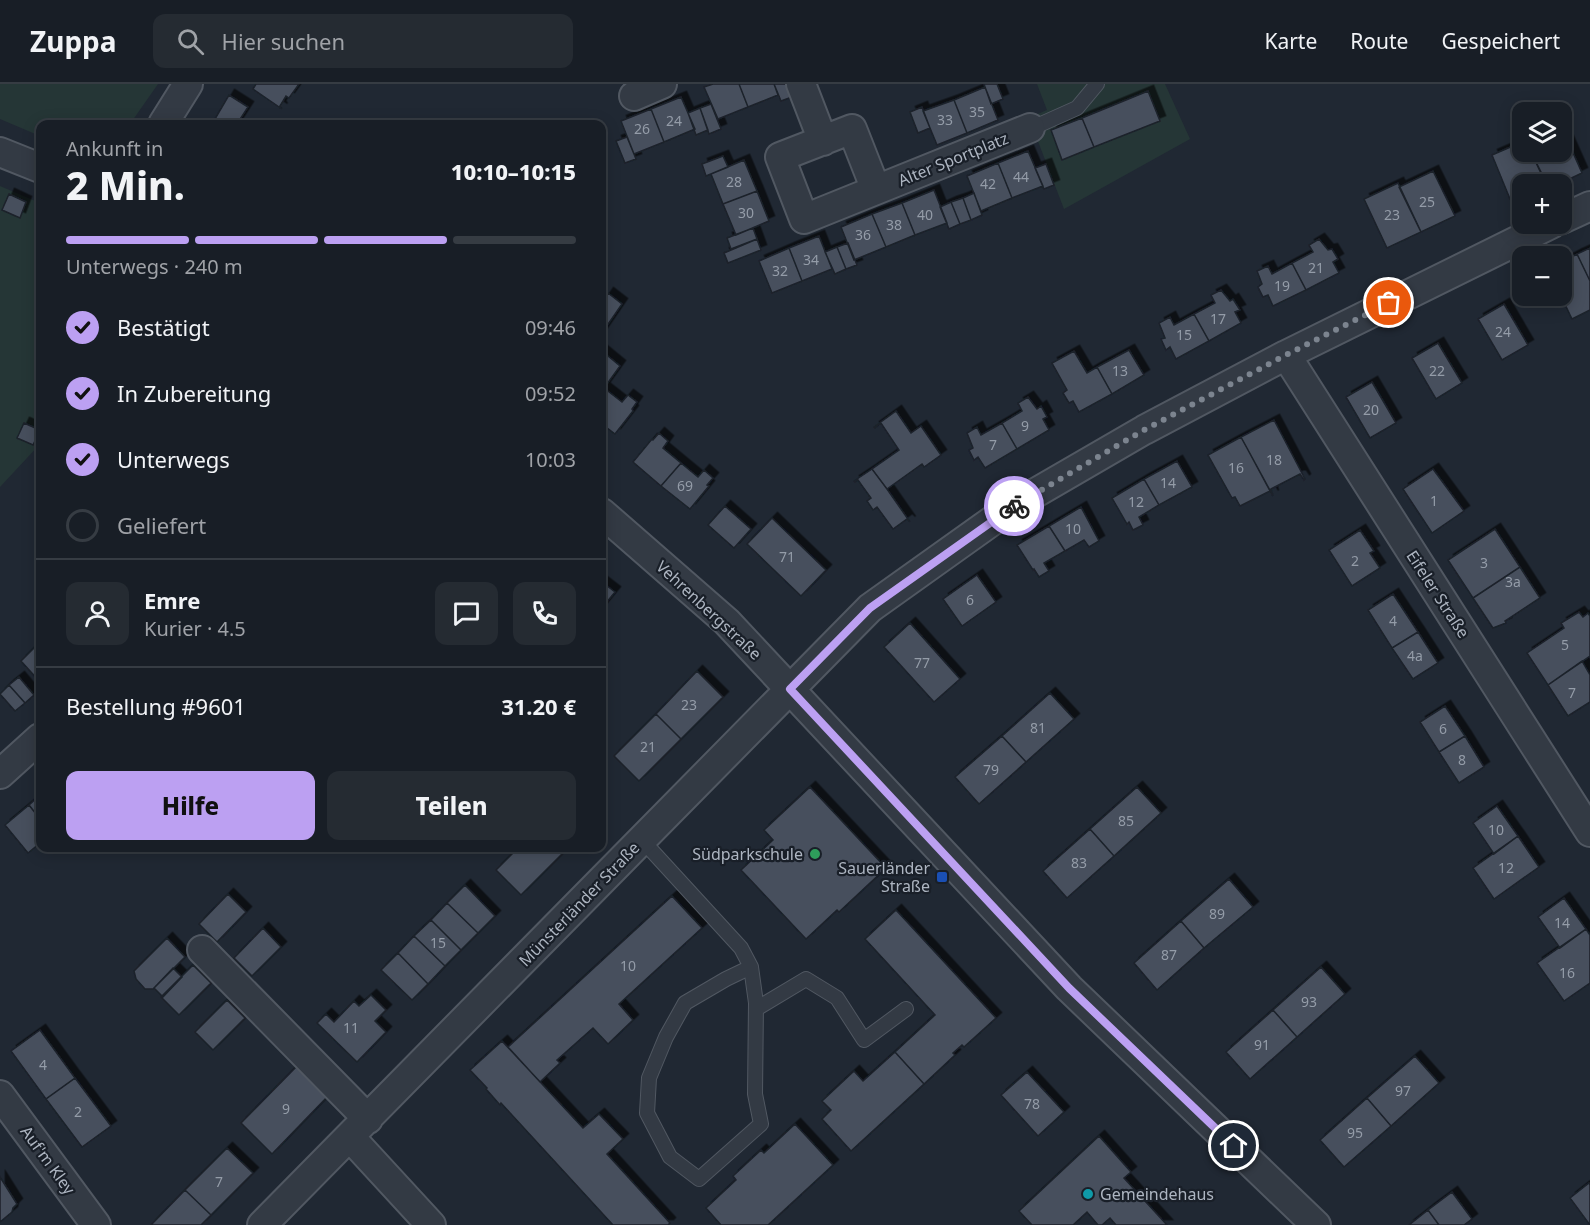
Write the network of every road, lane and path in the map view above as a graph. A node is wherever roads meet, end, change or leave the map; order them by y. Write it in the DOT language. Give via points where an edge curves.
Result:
graph roads {
  1 [pos="188,84"];
  2 [pos="662,84"];
  3 [pos="801,84"];
  4 [pos="1097,84"];
  5 [pos="634,96"];
  6 [pos="166,120"];
  7 [pos="1034,126"];
  8 [pos="823,141"];
  9 [pos="0,152"];
  10 [pos="36,166"];
  11 [pos="876,190"];
  12 [pos="1590,206"];
  13 [pos="1572,214"];
  14 [pos="1531,234"];
  15 [pos="1286,355"];
  16 [pos="606,516"];
  17 [pos="790,689"];
  18 [pos="36,742"];
  19 [pos="0,774"];
  20 [pos="1590,832"];
  21 [pos="642,840"];
  22 [pos="202,950"];
  23 [pos="751,967"];
  24 [pos="756,1009"];
  25 [pos="906,1009"];
  26 [pos="1,1099"];
  27 [pos="359,1128"];
  28 [pos="96,1225"];
  29 [pos="262,1225"];
  30 [pos="431,1225"];
  31 [pos="1316,1225"];
  1 -- 6 [label="street"];
  2 -- 5 [label="street"];
  3 -- 8 [label="street"];
  4 -- 7 [label="lane" via="1077,108"];
  7 -- 11 [label="street, Alter Sportplatz"];
  8 -- 11 [label="street, Alter Sportplatz" via="852,129"];
  8 -- 11 [label="street, Alter Sportplatz" via="780,157 804,219"];
  9 -- 10 [label="street"];
  12 -- 13 [label="street"];
  14 -- 15 [label="street"];
  15 -- 17 [label="street" via="1144,430 1013,506 870,608"];
  15 -- 20 [label="street, Eifeler Straße"];
  16 -- 17 [label="street, Vehrenbergstraße" via="728,622"];
  17 -- 21 [label="street, Münsterländer Straße"];
  17 -- 31 [label="street, Vehrenbergstraße" via="1069,988"];
  18 -- 19 [label="street"];
  21 -- 23 [label="lane" via="741,948"];
  21 -- 27 [label="street, Münsterländer Straße"];
  22 -- 27 [label="street"];
  23 -- 24 [label="lane"];
  23 -- 24 [label="lane" via="685,1003 649,1078 647,1113 670,1157 699,1179 761,1124 755,1094"];
  24 -- 25 [label="lane" via="806,979 837,998 864,1040"];
  26 -- 28 [label="street, Auf'm Kley"];
  27 -- 29 [label="street, Münsterländer Straße"];
  27 -- 30 [label="street"];
}
